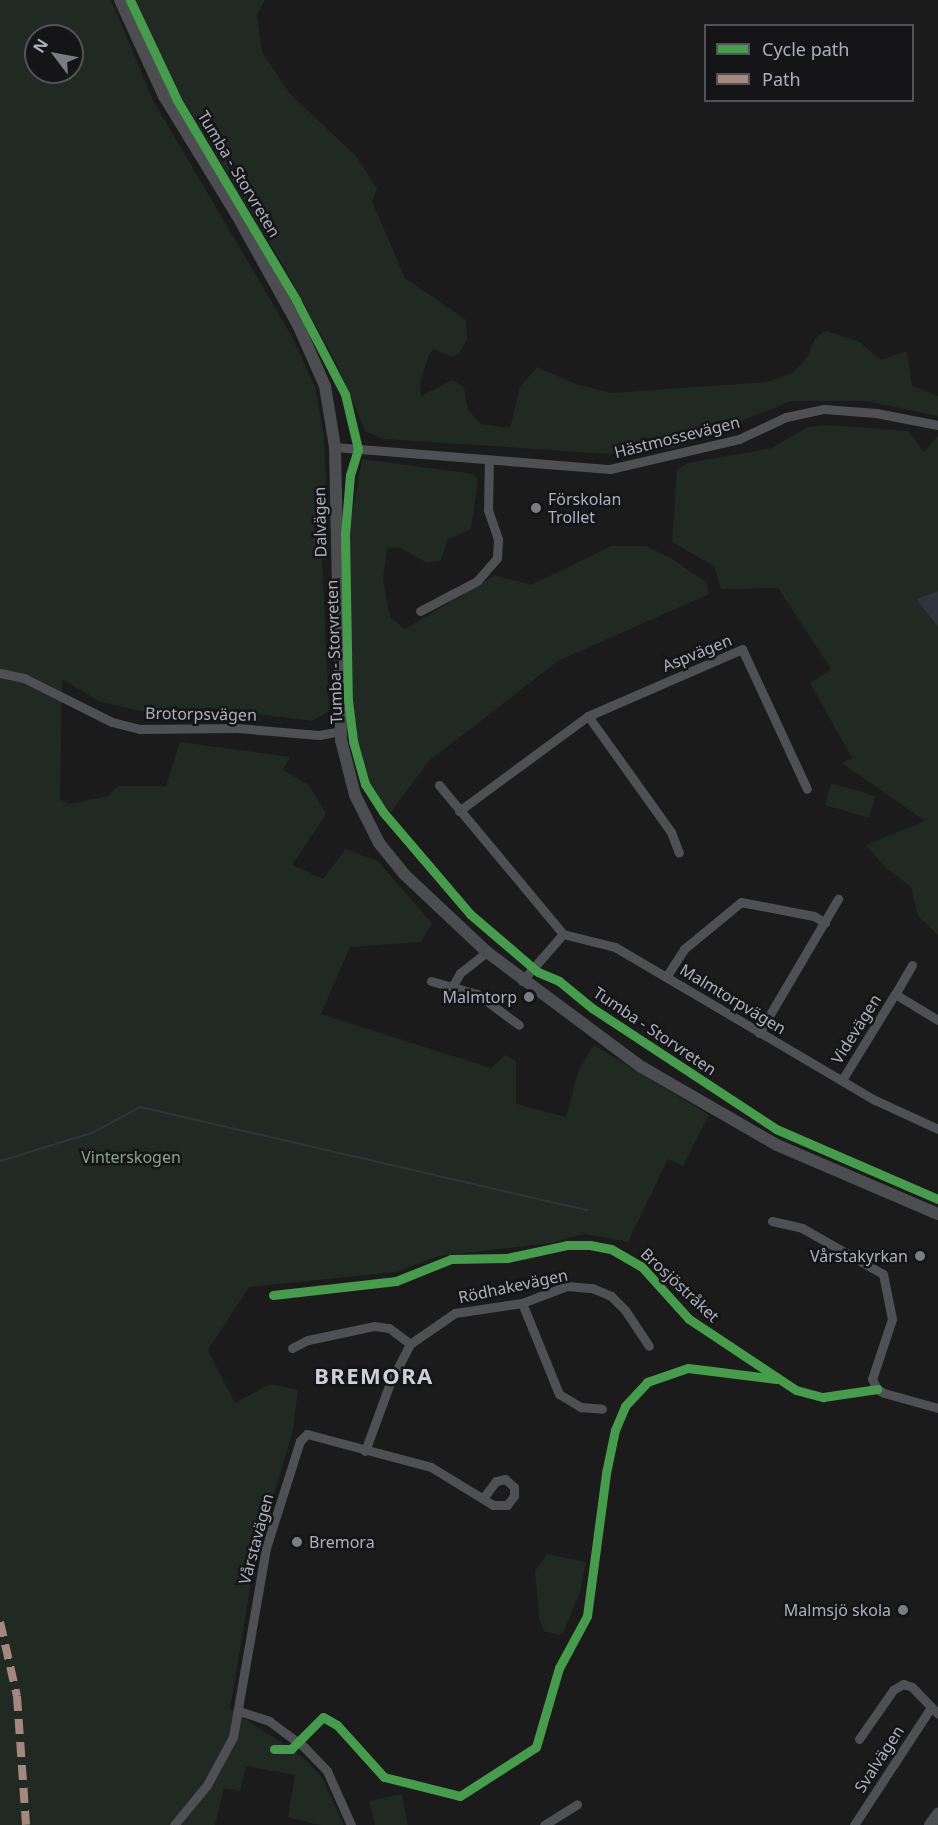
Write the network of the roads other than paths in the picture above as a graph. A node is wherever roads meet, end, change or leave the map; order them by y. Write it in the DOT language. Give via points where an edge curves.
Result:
graph roads {
  1 [pos="120,0"];
  2 [pos="938,425"];
  3 [pos="335,447"];
  4 [pos="489,460"];
  5 [pos="420,611"];
  6 [pos="0,673"];
  7 [pos="588,716"];
  8 [pos="341,731"];
  9 [pos="439,785"];
  10 [pos="807,789"];
  11 [pos="459,811"];
  12 [pos="679,853"];
  13 [pos="838,899"];
  14 [pos="825,923"];
  15 [pos="563,934"];
  16 [pos="487,952"];
  17 [pos="912,965"];
  18 [pos="666,976"];
  19 [pos="431,981"];
  20 [pos="522,981"];
  21 [pos="452,987"];
  22 [pos="895,994"];
  23 [pos="938,1020"];
  24 [pos="519,1025"];
  25 [pos="759,1033"];
  26 [pos="842,1080"];
  27 [pos="938,1129"];
  28 [pos="938,1215"];
  29 [pos="772,1221"];
  30 [pos="522,1303"];
  31 [pos="410,1344"];
  32 [pos="649,1346"];
  33 [pos="292,1348"];
  34 [pos="938,1408"];
  35 [pos="602,1409"];
  36 [pos="365,1450"];
  37 [pos="483,1498"];
  38 [pos="934,1711"];
  39 [pos="239,1712"];
  40 [pos="859,1739"];
  41 [pos="577,1804"];
  42 [pos="938,1814"];
  43 [pos="174,1825"];
  44 [pos="351,1825"];
  45 [pos="544,1825"];
  46 [pos="854,1825"];
  47 [pos="930,1825"];
  1 -- 3 [label="main road, Dalvägen" via="164,96 299,327 325,386"];
  2 -- 4 [label="street, Hästmossevägen" via="876,412 824,409 786,417 739,439 609,469"];
  3 -- 4 [label="street, Hästmossevägen"];
  3 -- 8 [label="main road, Dalvägen"];
  4 -- 5 [label="street" via="488,510 498,539 497,558 477,581"];
  6 -- 8 [label="street, Brotorpsvägen" via="24,678 112,722 140,729 237,728 319,735"];
  7 -- 10 [label="street, Aspvägen" via="742,649"];
  7 -- 11 [label="street, Aspvägen"];
  7 -- 12 [label="street" via="671,832"];
  8 -- 16 [label="main road, Dalvägen" via="355,795 379,843 404,874"];
  9 -- 11 [label="street"];
  11 -- 15 [label="street"];
  13 -- 14 [label="street"];
  14 -- 18 [label="street" via="814,916 741,902 684,949"];
  14 -- 25 [label="street"];
  15 -- 18 [label="street, Malmtorpvägen" via="615,947"];
  15 -- 20 [label="street"];
  16 -- 20 [label="main road, Dalvägen"];
  16 -- 21 [label="street" via="460,973"];
  17 -- 22 [label="street, Videvägen"];
  18 -- 25 [label="street, Malmtorpvägen"];
  19 -- 21 [label="street"];
  20 -- 28 [label="main road, Dalvägen" via="640,1066 733,1122"];
  21 -- 24 [label="street" via="477,994"];
  22 -- 23 [label="street, Videvägen"];
  22 -- 26 [label="street, Videvägen"];
  25 -- 26 [label="street, Malmtorpvägen"];
  26 -- 27 [label="street, Malmtorpvägen" via="874,1100"];
  29 -- 34 [label="street" via="802,1228 883,1274 892,1319 872,1379 884,1393"];
  30 -- 31 [label="street, Rödhakevägen" via="455,1313"];
  30 -- 32 [label="street, Rödhakevägen" via="567,1286 592,1288 611,1296 625,1310"];
  30 -- 35 [label="street" via="559,1394 581,1407"];
  31 -- 33 [label="street" via="389,1328 374,1326 308,1340"];
  31 -- 36 [label="street, Rödhakevägen" via="390,1383"];
  36 -- 37 [label="street, Vårstavägen" via="431,1467"];
  36 -- 39 [label="street, Vårstavägen" via="307,1434 300,1441 266,1548"];
  38 -- 40 [label="street" via="912,1687 903,1684 893,1690"];
  38 -- 46 [label="street, Svalvägen"];
  39 -- 43 [label="street, Vårstavägen" via="233,1737 216,1772"];
  39 -- 44 [label="street" via="269,1721 304,1747 327,1771"];
  41 -- 45 [label="street"];
  42 -- 47 [label="main road"];
}
